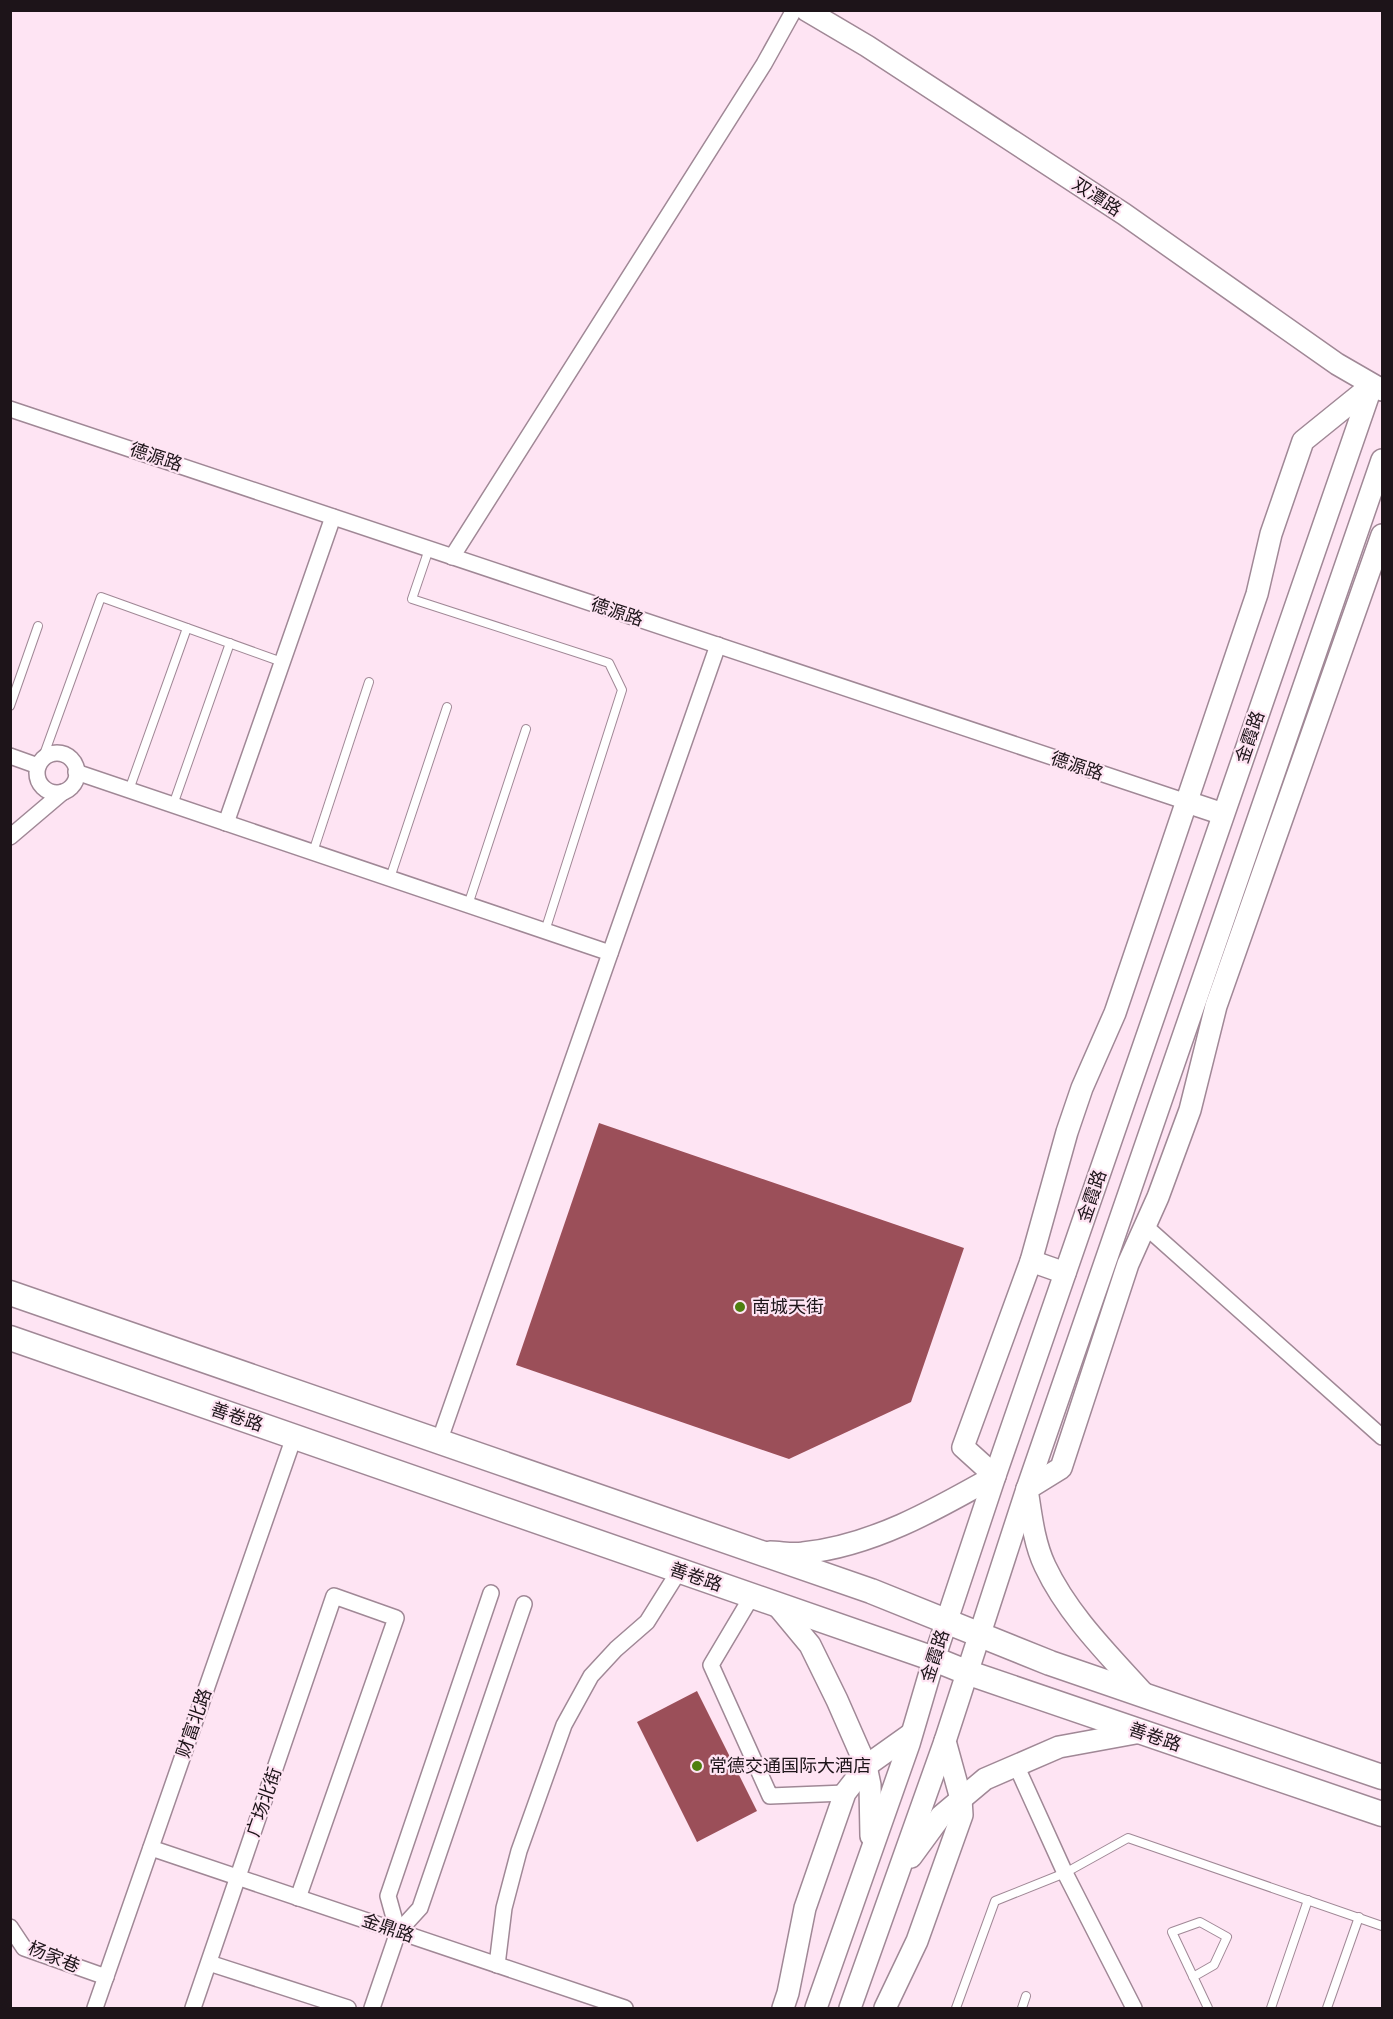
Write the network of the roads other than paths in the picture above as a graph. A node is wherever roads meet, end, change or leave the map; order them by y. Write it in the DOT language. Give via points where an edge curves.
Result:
graph roads {
  1 [pos="794,10"];
  2 [pos="806,10"];
  3 [pos="1377,388"];
  4 [pos="10,409"];
  5 [pos="1383,460"];
  6 [pos="333,517"];
  7 [pos="1383,535"];
  8 [pos="429,549"];
  9 [pos="1351,553"];
  10 [pos="452,557"];
  11 [pos="1378,562"];
  12 [pos="38,627"];
  13 [pos="187,628"];
  14 [pos="230,643"];
  15 [pos="718,645"];
  16 [pos="282,662"];
  17 [pos="369,682"];
  18 [pos="10,706"];
  19 [pos="447,707"];
  20 [pos="526,729"];
  21 [pos="10,756"];
  22 [pos="40,763"];
  23 [pos="76,772"];
  24 [pos="129,790"];
  25 [pos="63,792"];
  26 [pos="1187,802"];
  27 [pos="173,805"];
  28 [pos="1222,814"];
  29 [pos="226,823"];
  30 [pos="10,837"];
  31 [pos="1253,837"];
  32 [pos="1274,844"];
  33 [pos="313,852"];
  34 [pos="390,878"];
  35 [pos="468,905"];
  36 [pos="545,932"];
  37 [pos="610,953"];
  38 [pos="1194,1008"];
  39 [pos="1214,1014"];
  40 [pos="1125,1208"];
  41 [pos="1145,1226"];
  42 [pos="1031,1262"];
  43 [pos="1065,1273"];
  44 [pos="1099,1284"];
  45 [pos="1119,1291"];
  46 [pos="10,1293"];
  47 [pos="10,1338"];
  48 [pos="294,1437"];
  49 [pos="1383,1437"];
  50 [pos="439,1442"];
  51 [pos="995,1476"];
  52 [pos="1027,1489"];
  53 [pos="754,1551"];
  54 [pos="679,1571"];
  55 [pos="491,1593"];
  56 [pos="752,1596"];
  57 [pos="524,1604"];
  58 [pos="776,1604"];
  59 [pos="947,1620"];
  60 [pos="978,1635"];
  61 [pos="934,1659"];
  62 [pos="966,1672"];
  63 [pos="1145,1695"];
  64 [pos="1141,1732"];
  65 [pos="911,1734"];
  66 [pos="945,1741"];
  67 [pos="1016,1765"];
  68 [pos="867,1766"];
  69 [pos="1383,1777"];
  70 [pos="845,1793"];
  71 [pos="961,1799"];
  72 [pos="1383,1814"];
  73 [pos="151,1848"];
  74 [pos="871,1852"];
  75 [pos="1065,1873"];
  76 [pos="898,1874"];
  77 [pos="238,1878"];
  78 [pos="298,1898"];
  79 [pos="1308,1900"];
  80 [pos="1359,1917"];
  81 [pos="1383,1926"];
  82 [pos="11,1929"];
  83 [pos="398,1932"];
  84 [pos="209,1963"];
  85 [pos="497,1965"];
  86 [pos="106,1977"];
  87 [pos="1193,1977"];
  88 [pos="1026,1996"];
  89 [pos="95,2008"];
  90 [pos="194,2008"];
  91 [pos="348,2008"];
  92 [pos="372,2008"];
  93 [pos="625,2008"];
  94 [pos="783,2008"];
  95 [pos="816,2008"];
  96 [pos="850,2008"];
  97 [pos="885,2008"];
  98 [pos="956,2008"];
  99 [pos="1022,2008"];
  100 [pos="1134,2008"];
  101 [pos="1208,2008"];
  102 [pos="1272,2008"];
  103 [pos="1327,2008"];
  1 -- 10 [label="street" via="764,64"];
  2 -- 3 [label="street, 双潭路" via="867,45 1124,214"];
  3 -- 26 [label="street" via="1303,441 1271,534 1257,594"];
  3 -- 28 [label="street, 金霞路"];
  4 -- 6 [label="street, 德源路"];
  5 -- 9 [label="street, 金霞路"];
  6 -- 8 [label="street, 德源路"];
  6 -- 16 [label="street"];
  7 -- 11 [label="street"];
  8 -- 10 [label="street, 德源路"];
  8 -- 36 [label="lane" via="412,598 609,663 622,690"];
  9 -- 11 [label="street"];
  9 -- 31 [label="street, 金霞路"];
  10 -- 15 [label="street, 德源路"];
  11 -- 32 [label="street"];
  12 -- 18 [label="lane"];
  13 -- 14 [label="lane"];
  13 -- 22 [label="lane" via="101,597"];
  13 -- 24 [label="lane"];
  14 -- 16 [label="lane"];
  14 -- 27 [label="lane"];
  15 -- 26 [label="street, 德源路"];
  15 -- 37 [label="street"];
  16 -- 29 [label="street"];
  17 -- 33 [label="lane"];
  19 -- 34 [label="lane"];
  20 -- 35 [label="lane"];
  21 -- 22 [label="street"];
  22 -- 23 [label="street" via="47,756 60,754 71,760"];
  22 -- 25 [label="street" via="40,784 50,792"];
  23 -- 24 [label="street"];
  23 -- 25 [label="street" via="73,785"];
  24 -- 27 [label="street"];
  25 -- 30 [label="street"];
  26 -- 28 [label="street, 德源路"];
  26 -- 42 [label="street" via="1115,1013 1067,1132"];
  27 -- 29 [label="street"];
  28 -- 43 [label="street, 金霞路"];
  29 -- 33 [label="street"];
  31 -- 32 [label="street"];
  31 -- 38 [label="street, 金霞路"];
  32 -- 39 [label="street"];
  33 -- 34 [label="street"];
  34 -- 35 [label="street"];
  35 -- 36 [label="street"];
  36 -- 37 [label="street"];
  37 -- 50 [label="street"];
  38 -- 39 [label="street"];
  38 -- 40 [label="street, 金霞路"];
  39 -- 41 [label="street" via="1190,1110"];
  40 -- 41 [label="street"];
  40 -- 44 [label="street, 金霞路"];
  41 -- 45 [label="street"];
  41 -- 49 [label="street"];
  42 -- 43 [label="street"];
  42 -- 51 [label="street" via="963,1447"];
  43 -- 51 [label="street, 金霞路"];
  44 -- 45 [label="street"];
  44 -- 52 [label="street, 金霞路"];
  45 -- 52 [label="street" via="1061,1468"];
  46 -- 50 [label="main road"];
  47 -- 48 [label="main road, 善卷路"];
  48 -- 54 [label="main road, 善卷路"];
  48 -- 73 [label="street, 财富北路"];
  50 -- 53 [label="main road"];
  51 -- 53 [label="street" via="923,1516 847,1544 801,1554"];
  51 -- 59 [label="street, 金霞路"];
  52 -- 60 [label="street, 金霞路"];
  52 -- 63 [label="street" via="1034,1531 1049,1573 1088,1631"];
  53 -- 59 [label="main road"];
  54 -- 56 [label="main road, 善卷路"];
  54 -- 85 [label="street" via="647,1622 591,1676 564,1725 519,1851 504,1908"];
  55 -- 83 [label="street" via="388,1896"];
  56 -- 58 [label="main road, 善卷路"];
  56 -- 70 [label="street" via="711,1665 770,1796"];
  57 -- 83 [label="street" via="420,1908"];
  58 -- 61 [label="main road, 善卷路"];
  58 -- 68 [label="street" via="810,1645"];
  59 -- 60 [label="main road, 善卷路"];
  59 -- 61 [label="street, 金霞路"];
  60 -- 62 [label="street, 金霞路"];
  60 -- 63 [label="main road, 善卷路"];
  61 -- 62 [label="main road, 善卷路"];
  61 -- 65 [label="street, 金霞路"];
  62 -- 64 [label="main road, 善卷路"];
  62 -- 66 [label="street, 金霞路"];
  63 -- 69 [label="main road, 善卷路"];
  64 -- 67 [label="street" via="1059,1747"];
  64 -- 72 [label="main road, 善卷路"];
  65 -- 68 [label="street"];
  65 -- 74 [label="street, 金霞路"];
  66 -- 71 [label="street"];
  66 -- 76 [label="street, 金霞路"];
  67 -- 71 [label="street" via="985,1779"];
  67 -- 75 [label="street"];
  68 -- 70 [label="street"];
  68 -- 74 [label="street"];
  70 -- 94 [label="street" via="805,1908"];
  71 -- 76 [label="street" via="941,1816"];
  71 -- 97 [label="street" via="962,1815 917,1941"];
  73 -- 77 [label="street, 金鼎路"];
  73 -- 86 [label="street, 财富北路"];
  74 -- 95 [label="street, 金霞路"];
  75 -- 79 [label="lane" via="1128,1838"];
  75 -- 98 [label="lane" via="995,1901"];
  75 -- 100 [label="street"];
  76 -- 96 [label="street, 金霞路"];
  77 -- 78 [label="street, 金鼎路"];
  77 -- 78 [label="street, 广场北街" via="334,1596 396,1618"];
  77 -- 84 [label="street, 广场北街"];
  78 -- 83 [label="street, 金鼎路"];
  79 -- 80 [label="lane"];
  79 -- 102 [label="lane"];
  80 -- 81 [label="lane"];
  80 -- 103 [label="lane"];
  82 -- 86 [label="street, 杨家巷" via="24,1947"];
  83 -- 85 [label="street, 金鼎路"];
  83 -- 92 [label="street"];
  84 -- 90 [label="street, 广场北街"];
  84 -- 91 [label="street"];
  85 -- 93 [label="street, 金鼎路"];
  86 -- 89 [label="street, 财富北路"];
  87 -- 87 [label="lane" via="1172,1932 1200,1923 1227,1937 1214,1965"];
  87 -- 101 [label="lane"];
  88 -- 99 [label="lane"];
}
